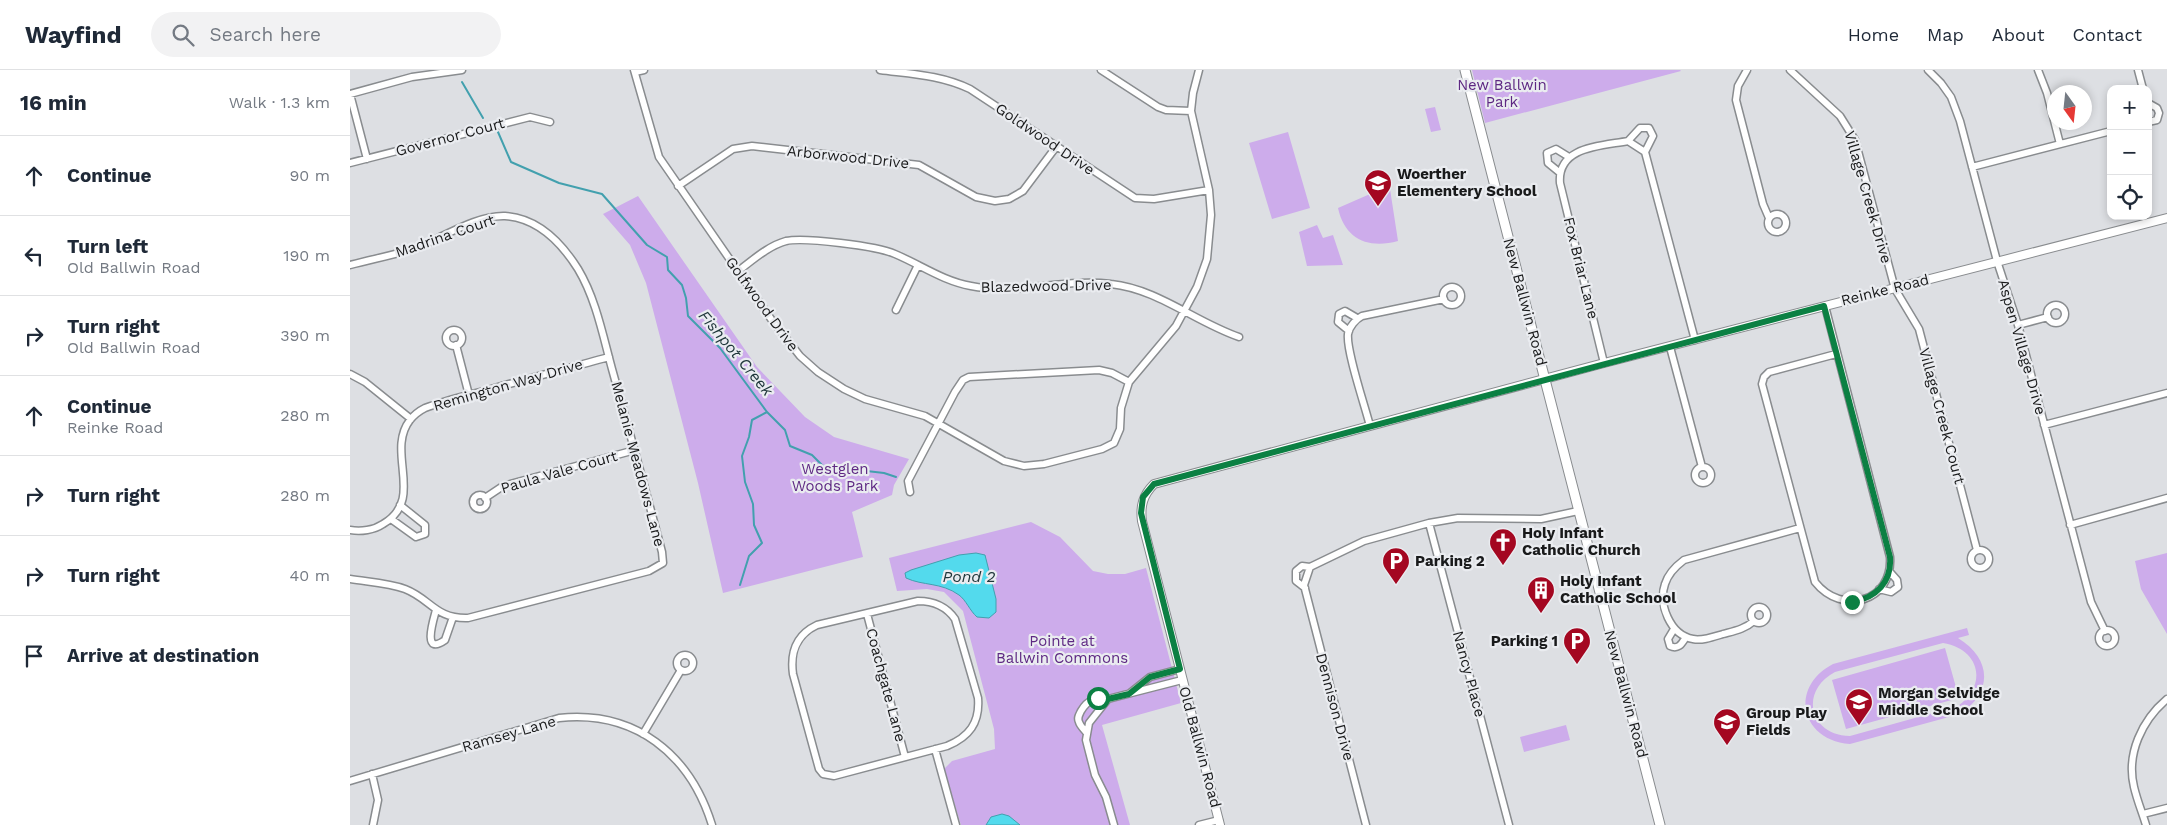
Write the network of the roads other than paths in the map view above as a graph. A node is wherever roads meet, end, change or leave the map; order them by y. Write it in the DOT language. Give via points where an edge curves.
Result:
graph roads {
  1 [pos="462,70"];
  2 [pos="644,70"];
  3 [pos="880,70"];
  4 [pos="1101,70"];
  5 [pos="1200,70"];
  6 [pos="1465,70"];
  7 [pos="1747,70"];
  8 [pos="1790,70"];
  9 [pos="1928,70"];
  10 [pos="2038,70"];
  11 [pos="2138,70"];
  12 [pos="634,71"];
  13 [pos="2142,85"];
  14 [pos="350,94"];
  15 [pos="2152,105"];
  16 [pos="1192,111"];
  17 [pos="2152,121"];
  18 [pos="550,122"];
  19 [pos="2107,132"];
  20 [pos="1628,141"];
  21 [pos="2060,144"];
  22 [pos="1056,147"];
  23 [pos="1645,152"];
  24 [pos="1570,157"];
  25 [pos="368,159"];
  26 [pos="350,163"];
  27 [pos="1972,167"];
  28 [pos="1559,172"];
  29 [pos="678,186"];
  30 [pos="1209,190"];
  31 [pos="1769,218"];
  32 [pos="2167,218"];
  33 [pos="1997,261"];
  34 [pos="350,265"];
  35 [pos="918,266"];
  36 [pos="738,271"];
  37 [pos="1895,288"];
  38 [pos="1444,299"];
  39 [pos="1824,306"];
  40 [pos="896,310"];
  41 [pos="1185,312"];
  42 [pos="2048,317"];
  43 [pos="1357,318"];
  44 [pos="2018,324"];
  45 [pos="1349,331"];
  46 [pos="1239,338"];
  47 [pos="1695,340"];
  48 [pos="456,345"];
  49 [pos="1670,347"];
  50 [pos="1836,354"];
  51 [pos="608,357"];
  52 [pos="1604,363"];
  53 [pos="350,374"];
  54 [pos="1546,380"];
  55 [pos="1129,382"];
  56 [pos="2167,394"];
  57 [pos="469,395"];
  58 [pos="410,419"];
  59 [pos="939,423"];
  60 [pos="2044,425"];
  61 [pos="1370,426"];
  62 [pos="635,450"];
  63 [pos="1702,467"];
  64 [pos="910,492"];
  65 [pos="485,498"];
  66 [pos="2167,498"];
  67 [pos="400,505"];
  68 [pos="1578,511"];
  69 [pos="390,519"];
  70 [pos="1428,523"];
  71 [pos="2070,525"];
  72 [pos="1800,528"];
  73 [pos="350,530"];
  74 [pos="1977,550"];
  75 [pos="1310,567"];
  76 [pos="1889,571"];
  77 [pos="350,580"];
  78 [pos="1305,588"];
  79 [pos="1879,589"];
  80 [pos="436,610"];
  81 [pos="868,614"];
  82 [pos="453,617"];
  83 [pos="1754,621"];
  84 [pos="1674,629"];
  85 [pos="2104,631"];
  86 [pos="1686,637"];
  87 [pos="1180,669"];
  88 [pos="681,670"];
  89 [pos="1182,680"];
  90 [pos="1129,694"];
  91 [pos="1108,699"];
  92 [pos="2167,699"];
  93 [pos="1086,732"];
  94 [pos="643,734"];
  95 [pos="935,749"];
  96 [pos="906,756"];
  97 [pos="372,774"];
  98 [pos="350,781"];
  99 [pos="2167,808"];
  100 [pos="2143,814"];
  101 [pos="1220,823"];
  102 [pos="709,824"];
  103 [pos="373,825"];
  104 [pos="956,825"];
  105 [pos="1114,825"];
  106 [pos="1199,825"];
  107 [pos="1366,825"];
  108 [pos="1509,825"];
  109 [pos="1660,825"];
  110 [pos="2146,825"];
  1 -- 14 [label="street" via="412,77"];
  2 -- 12 [label="street"];
  3 -- 22 [label="street, Goldwood Drive" via="927,75 958,83"];
  4 -- 16 [label="street" via="1158,107"];
  5 -- 16 [label="street"];
  6 -- 54 [label="main road, New Ballwin Road"];
  7 -- 31 [label="street" via="1738,86 1736,100"];
  8 -- 37 [label="street, Village Creek Drive" via="1840,116 1855,140"];
  9 -- 27 [label="street, Aspen Village Drive" via="1951,97"];
  10 -- 21 [label="street"];
  11 -- 13 [label="street"];
  12 -- 29 [label="street, Golfwood Drive" via="659,157"];
  14 -- 25 [label="street"];
  15 -- 17 [label="street" via="2159,113 2157,120"];
  16 -- 30 [label="street"];
  18 -- 25 [label="street, Governor Court" via="530,116"];
  19 -- 21 [label="street"];
  20 -- 23 [label="street"];
  20 -- 23 [label="street" via="1640,128 1649,128 1653,136"];
  20 -- 24 [label="street" via="1593,147"];
  21 -- 27 [label="street"];
  22 -- 29 [label="street, Arborwood Drive" via="1028,186 1016,196 1002,200 982,199 913,164 752,146 732,149"];
  22 -- 30 [label="street, Goldwood Drive" via="1136,198 1154,199"];
  23 -- 47 [label="street"];
  24 -- 28 [label="street"];
  24 -- 28 [label="street, Fox Briar Lane" via="1556,149 1548,153 1548,163"];
  25 -- 26 [label="street, Governor Court"];
  27 -- 33 [label="street, Aspen Village Drive"];
  28 -- 52 [label="street, Fox Briar Lane"];
  29 -- 36 [label="street, Golfwood Drive"];
  30 -- 41 [label="street" via="1211,228 1207,259"];
  32 -- 33 [label="street, Reinke Road"];
  33 -- 37 [label="street, Reinke Road"];
  33 -- 44 [label="street, Aspen Village Drive"];
  34 -- 51 [label="street, Madrina Court" via="416,248 492,218 502,216 536,224 554,238 578,269 594,306"];
  35 -- 36 [label="street, Blazedwood Drive" via="883,250 795,240 769,249"];
  35 -- 40 [label="street"];
  35 -- 41 [label="street, Blazedwood Drive" via="948,280 984,288 1085,282 1124,286 1152,294"];
  36 -- 59 [label="street, Golfwood Drive" via="785,338 818,372 844,390 865,399 914,412"];
  37 -- 39 [label="street, Reinke Road"];
  37 -- 74 [label="street, Village Creek Court" via="1919,329"];
  38 -- 43 [label="street"];
  39 -- 47 [label="street, Reinke Road"];
  39 -- 50 [label="street"];
  41 -- 46 [label="street, Blazedwood Drive"];
  41 -- 55 [label="street"];
  42 -- 44 [label="street"];
  43 -- 45 [label="street"];
  43 -- 45 [label="street" via="1345,311 1339,314 1338,322"];
  44 -- 60 [label="street, Aspen Village Drive"];
  45 -- 61 [label="street" via="1350,351"];
  47 -- 49 [label="street, Reinke Road"];
  48 -- 57 [label="street"];
  49 -- 52 [label="street, Reinke Road"];
  49 -- 63 [label="street"];
  50 -- 72 [label="street" via="1769,372 1762,384"];
  50 -- 76 [label="street" via="1890,557"];
  51 -- 57 [label="street, Remington Way Drive"];
  51 -- 62 [label="street, Melanie Meadows Lane"];
  52 -- 54 [label="street, Reinke Road"];
  53 -- 58 [label="street" via="365,382"];
  54 -- 61 [label="street, Old Ballwin Road"];
  54 -- 68 [label="main road, New Ballwin Road"];
  55 -- 59 [label="street" via="1099,370 970,377 959,386"];
  55 -- 59 [label="street, Golfwood Drive" via="1120,408 1119,434 1114,443 1044,464 1024,466 1004,460"];
  56 -- 60 [label="street"];
  57 -- 58 [label="street, Remington Way Drive" via="425,409"];
  58 -- 67 [label="street" via="401,446 405,486"];
  59 -- 64 [label="street" via="908,481"];
  60 -- 71 [label="street, Aspen Village Drive"];
  61 -- 87 [label="street, Old Ballwin Road" via="1163,480 1148,490 1141,506 1142,521"];
  62 -- 65 [label="street, Paula Vale Court" via="503,486"];
  62 -- 82 [label="street, Melanie Meadows Lane" via="663,563 649,571 468,618"];
  66 -- 71 [label="street"];
  67 -- 69 [label="street"];
  67 -- 69 [label="street" via="425,525 425,534 416,537"];
  68 -- 70 [label="street, Dennison Drive" via="1541,518 1458,518"];
  68 -- 109 [label="main road, New Ballwin Road"];
  69 -- 73 [label="street" via="371,529"];
  70 -- 75 [label="street, Dennison Drive" via="1364,541"];
  70 -- 108 [label="street, Nancy Place"];
  71 -- 85 [label="street, Aspen Village Drive" via="2091,602"];
  72 -- 79 [label="street" via="1815,582 1822,591 1830,597 1852,602 1872,596"];
  72 -- 84 [label="street" via="1692,557 1678,564 1666,580 1664,591 1667,613"];
  75 -- 78 [label="street, Dennison Drive" via="1304,581"];
  75 -- 78 [label="street, Dennison Drive" via="1302,566 1296,571 1296,581"];
  76 -- 79 [label="street"];
  76 -- 79 [label="street" via="1898,580 1898,587 1891,592"];
  77 -- 80 [label="street, Melanie Meadows Lane" via="405,589"];
  78 -- 107 [label="street, Dennison Drive"];
  80 -- 82 [label="street, Melanie Meadows Lane"];
  80 -- 82 [label="street" via="429,633 434,642 445,640"];
  81 -- 95 [label="street" via="909,602 931,601 955,619 979,710 968,734"];
  81 -- 96 [label="street, Coachgate Lane"];
  81 -- 96 [label="street" via="817,625 805,632 792,653 794,674 819,769 823,774 834,776"];
  83 -- 86 [label="street" via="1746,628 1704,639"];
  84 -- 86 [label="street"];
  84 -- 86 [label="street" via="1668,639 1670,646 1680,646"];
  87 -- 89 [label="street, Old Ballwin Road"];
  87 -- 90 [label="street" via="1150,677"];
  88 -- 94 [label="street"];
  89 -- 90 [label="street"];
  89 -- 101 [label="street, Old Ballwin Road"];
  90 -- 91 [label="street"];
  91 -- 93 [label="street" via="1093,716"];
  91 -- 93 [label="street" via="1088,700 1078,716 1078,722"];
  92 -- 100 [label="street" via="2146,723 2134,751 2134,785"];
  93 -- 105 [label="street" via="1095,775"];
  94 -- 97 [label="street, Ramsey Lane" via="606,720 559,718"];
  94 -- 102 [label="street, Ramsey Lane" via="686,770 702,800"];
  95 -- 96 [label="street"];
  95 -- 104 [label="street"];
  97 -- 98 [label="street, Ramsey Lane"];
  97 -- 103 [label="street" via="378,800"];
  99 -- 100 [label="street"];
  100 -- 110 [label="street"];
  101 -- 106 [label="street"];
}
